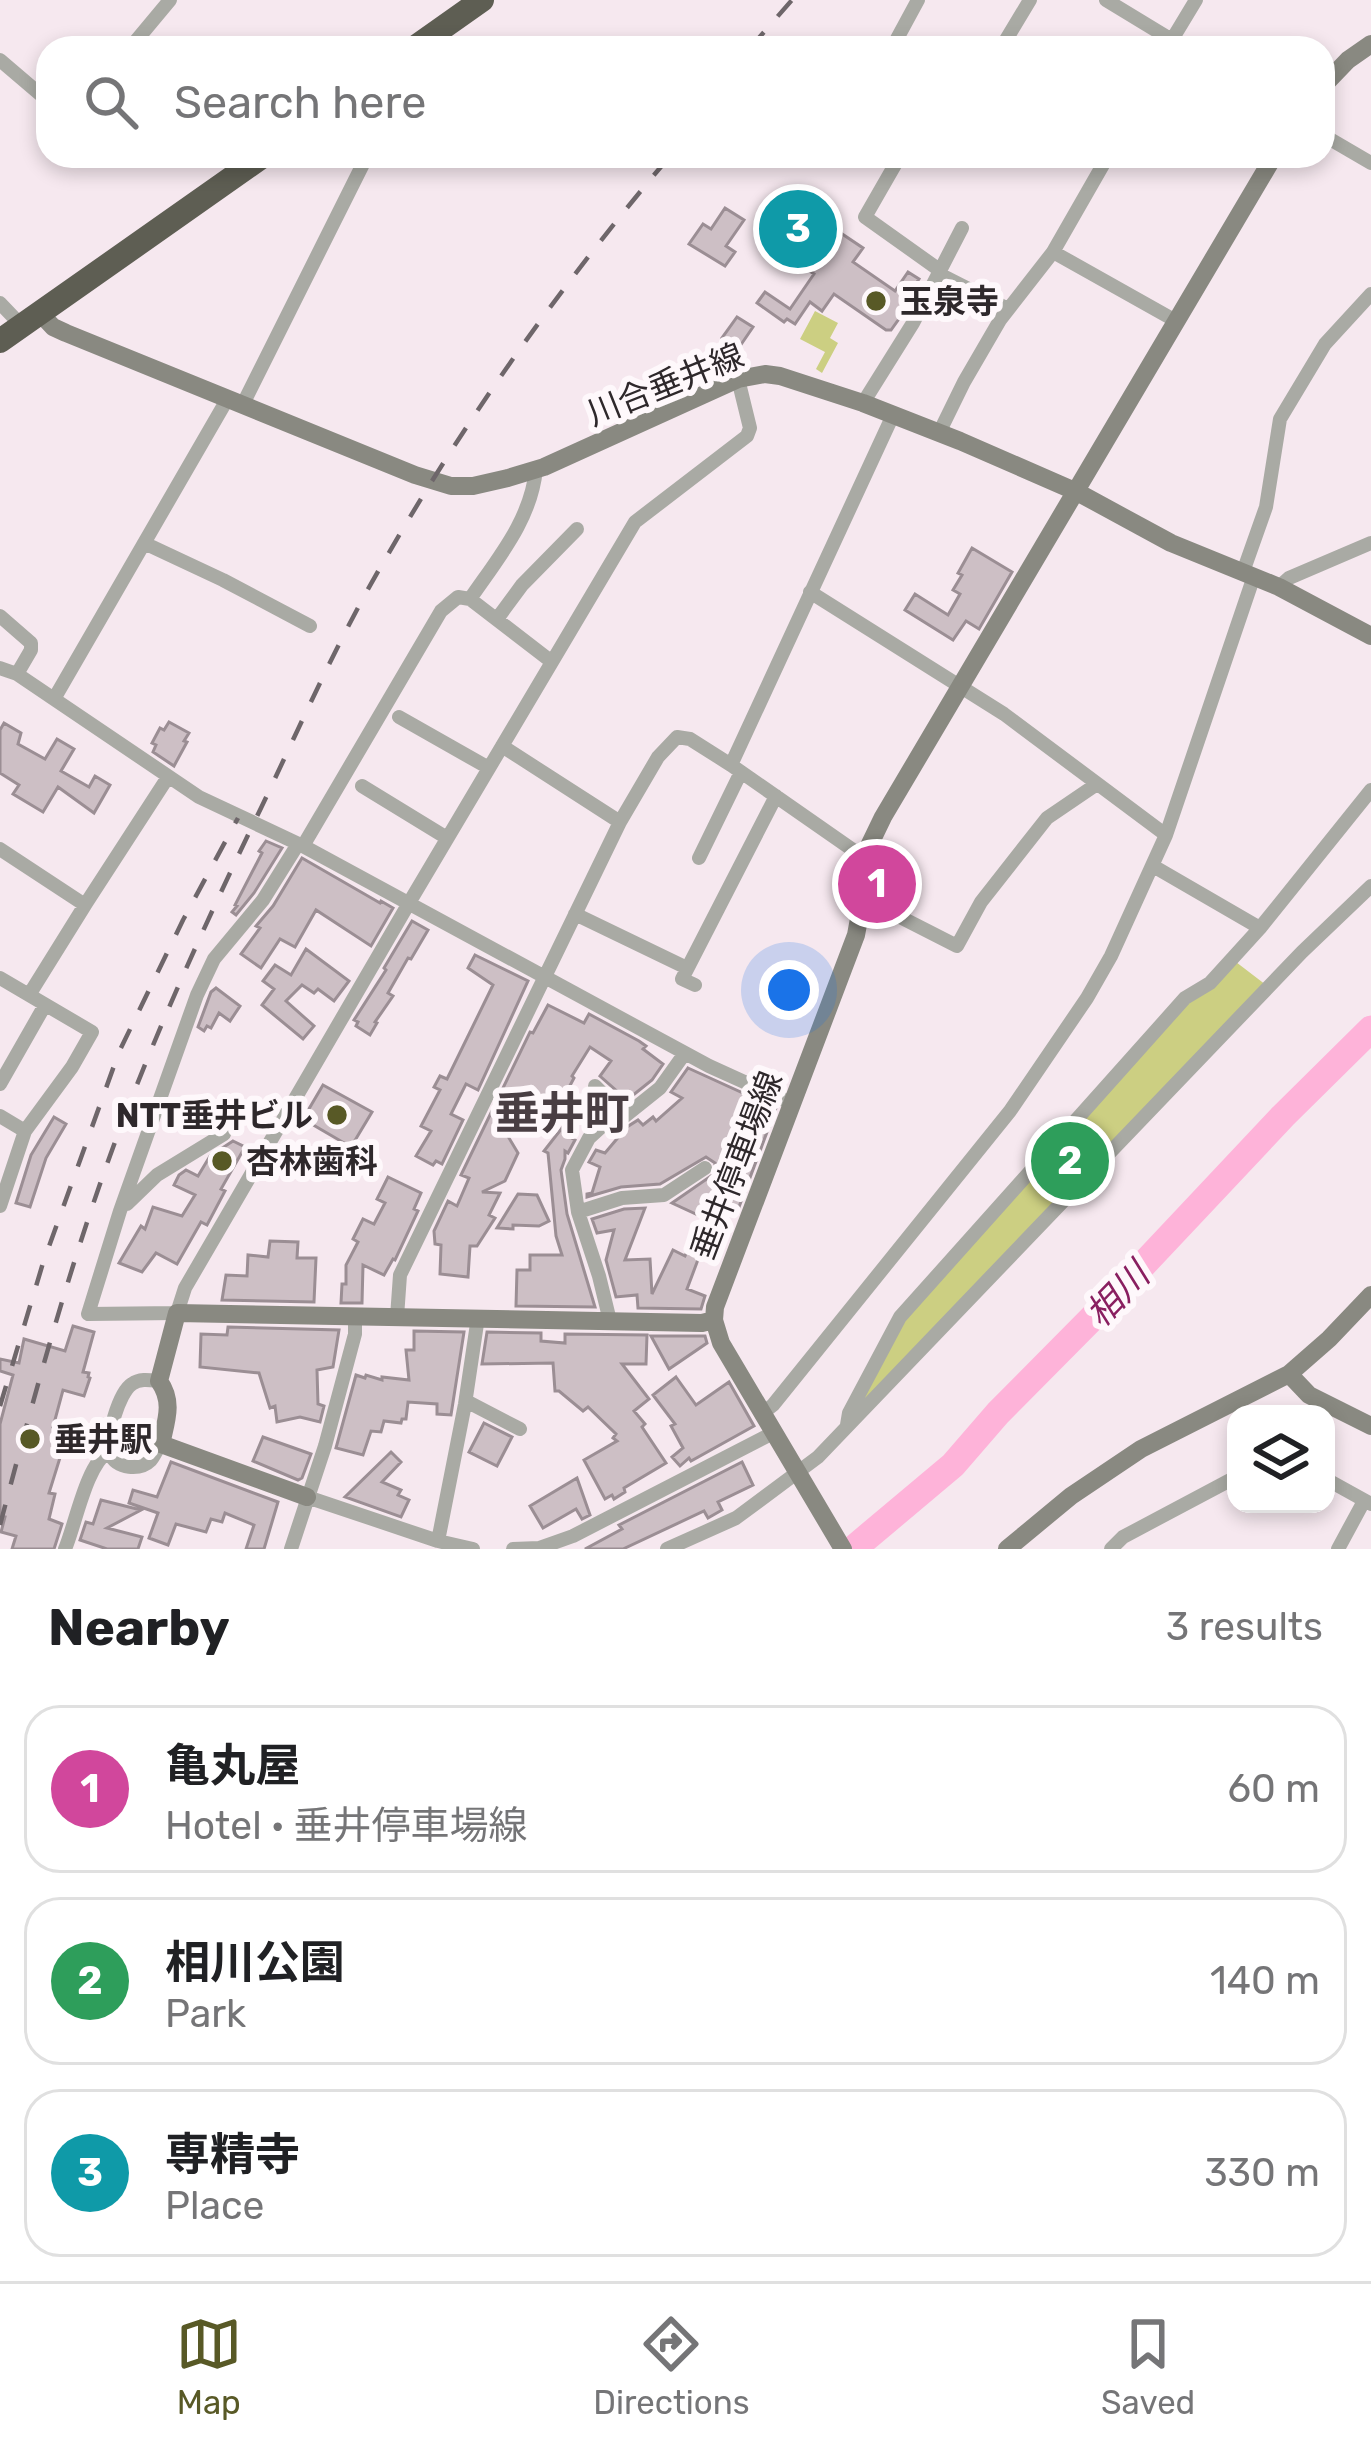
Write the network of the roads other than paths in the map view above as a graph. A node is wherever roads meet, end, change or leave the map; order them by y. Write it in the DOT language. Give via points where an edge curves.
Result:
graph roads {
  1 [pos="170,0"];
  2 [pos="482,0"];
  3 [pos="918,0"];
  4 [pos="1030,0"];
  5 [pos="1106,0"];
  6 [pos="1196,0"];
  7 [pos="140,36"];
  8 [pos="431,36"];
  9 [pos="898,36"];
  10 [pos="1008,36"];
  11 [pos="1161,36"];
  12 [pos="1179,36"];
  13 [pos="1371,44"];
  14 [pos="0,60"];
  15 [pos="1335,74"];
  16 [pos="36,91"];
  17 [pos="1335,142"];
  18 [pos="1371,163"];
  19 [pos="246,168"];
  20 [pos="361,168"];
  21 [pos="893,168"];
  22 [pos="1101,168"];
  23 [pos="1267,168"];
  24 [pos="962,228"];
  25 [pos="1053,252"];
  26 [pos="939,274"];
  27 [pos="1371,294"];
  28 [pos="0,303"];
  29 [pos="1008,309"];
  30 [pos="31,319"];
  31 [pos="1176,321"];
  32 [pos="0,341"];
  33 [pos="738,379"];
  34 [pos="236,401"];
  35 [pos="863,403"];
  36 [pos="893,416"];
  37 [pos="939,433"];
  38 [pos="536,470"];
  39 [pos="1077,492"];
  40 [pos="577,529"];
  41 [pos="144,543"];
  42 [pos="1371,543"];
  43 [pos="1248,574"];
  44 [pos="1279,587"];
  45 [pos="810,592"];
  46 [pos="470,598"];
  47 [pos="0,616"];
  48 [pos="497,620"];
  49 [pos="310,626"];
  50 [pos="1371,636"];
  51 [pos="552,662"];
  52 [pos="0,668"];
  53 [pos="17,674"];
  54 [pos="960,684"];
  55 [pos="54,699"];
  56 [pos="399,717"];
  57 [pos="502,746"];
  58 [pos="489,768"];
  59 [pos="736,768"];
  60 [pos="168,777"];
  61 [pos="1097,784"];
  62 [pos="362,786"];
  63 [pos="1371,790"];
  64 [pos="776,796"];
  65 [pos="620,822"];
  66 [pos="1166,835"];
  67 [pos="447,838"];
  68 [pos="300,845"];
  69 [pos="0,849"];
  70 [pos="863,857"];
  71 [pos="699,858"];
  72 [pos="1153,866"];
  73 [pos="1371,886"];
  74 [pos="854,893"];
  75 [pos="409,902"];
  76 [pos="85,905"];
  77 [pos="575,914"];
  78 [pos="1260,928"];
  79 [pos="687,968"];
  80 [pos="545,976"];
  81 [pos="0,978"];
  82 [pos="695,985"];
  83 [pos="29,995"];
  84 [pos="45,1005"];
  85 [pos="685,1053"];
  86 [pos="0,1084"];
  87 [pos="595,1086"];
  88 [pos="791,1103"];
  89 [pos="0,1116"];
  90 [pos="625,1116"];
  91 [pos="25,1130"];
  92 [pos="224,1134"];
  93 [pos="705,1168"];
  94 [pos="0,1206"];
  95 [pos="120,1211"];
  96 [pos="578,1213"];
  97 [pos="1371,1295"];
  98 [pos="177,1313"];
  99 [pos="355,1316"];
  100 [pos="397,1317"];
  101 [pos="478,1317"];
  102 [pos="714,1320"];
  103 [pos="610,1321"];
  104 [pos="1289,1374"];
  105 [pos="159,1381"];
  106 [pos="466,1401"];
  107 [pos="764,1412"];
  108 [pos="1371,1426"];
  109 [pos="847,1427"];
  110 [pos="520,1429"];
  111 [pos="775,1432"];
  112 [pos="161,1444"];
  113 [pos="109,1451"];
  114 [pos="799,1477"];
  115 [pos="1227,1483"];
  116 [pos="1335,1485"];
  117 [pos="307,1497"];
  118 [pos="1367,1502"];
  119 [pos="438,1541"];
  120 [pos="538,1548"];
  121 [pos="65,1549"];
  122 [pos="291,1549"];
  123 [pos="473,1549"];
  124 [pos="513,1549"];
  125 [pos="667,1549"];
  126 [pos="843,1549"];
  127 [pos="1006,1549"];
  128 [pos="1111,1549"];
  129 [pos="1338,1549"];
  1 -- 7 [label="street"];
  2 -- 8 [label="highway"];
  3 -- 9 [label="street"];
  4 -- 10 [label="street"];
  5 -- 11 [label="street"];
  6 -- 12 [label="street"];
  13 -- 15 [label="main road"];
  14 -- 16 [label="street"];
  17 -- 18 [label="street"];
  19 -- 30 [label="highway"];
  20 -- 34 [label="street"];
  21 -- 26 [label="street" via="865,217"];
  22 -- 25 [label="street"];
  23 -- 31 [label="main road, 垂井停車場線"];
  24 -- 26 [label="street"];
  25 -- 29 [label="street"];
  25 -- 31 [label="street"];
  26 -- 29 [label="street"];
  26 -- 35 [label="street"];
  27 -- 43 [label="street" via="1325,344 1280,419"];
  28 -- 30 [label="street"];
  29 -- 37 [label="street"];
  30 -- 32 [label="highway"];
  30 -- 34 [label="main road, 川合垂井線"];
  31 -- 39 [label="main road, 垂井停車場線"];
  33 -- 35 [label="main road, 川合垂井線" via="780,376"];
  33 -- 38 [label="main road, 川合垂井線"];
  33 -- 51 [label="street" via="747,436 635,522"];
  34 -- 38 [label="main road, 川合垂井線" via="451,486"];
  34 -- 41 [label="street"];
  35 -- 36 [label="main road, 川合垂井線"];
  36 -- 37 [label="main road, 川合垂井線"];
  36 -- 45 [label="street"];
  37 -- 39 [label="main road, 川合垂井線"];
  38 -- 46 [label="street" via="518,530"];
  39 -- 43 [label="main road, 川合垂井線"];
  39 -- 54 [label="main road, 垂井停車場線"];
  40 -- 48 [label="street"];
  41 -- 49 [label="street"];
  41 -- 55 [label="street"];
  42 -- 44 [label="street"];
  43 -- 44 [label="main road, 川合垂井線"];
  43 -- 66 [label="street"];
  44 -- 50 [label="main road, 川合垂井線"];
  45 -- 54 [label="street"];
  45 -- 59 [label="street"];
  46 -- 48 [label="street"];
  46 -- 68 [label="street" via="441,611"];
  47 -- 53 [label="street" via="31,643"];
  48 -- 51 [label="street"];
  51 -- 57 [label="street"];
  52 -- 53 [label="street"];
  53 -- 55 [label="street"];
  54 -- 61 [label="street"];
  54 -- 70 [label="main road, 垂井停車場線"];
  55 -- 60 [label="street"];
  56 -- 58 [label="street"];
  57 -- 58 [label="street"];
  57 -- 65 [label="street"];
  58 -- 67 [label="street"];
  59 -- 64 [label="street"];
  59 -- 65 [label="street" via="677,737"];
  59 -- 71 [label="street"];
  60 -- 68 [label="street"];
  60 -- 76 [label="street"];
  61 -- 66 [label="street"];
  61 -- 74 [label="street" via="1047,818 957,946"];
  62 -- 67 [label="street"];
  63 -- 78 [label="street"];
  64 -- 70 [label="street"];
  64 -- 79 [label="street"];
  65 -- 77 [label="street"];
  66 -- 72 [label="street"];
  67 -- 75 [label="street"];
  68 -- 75 [label="street"];
  68 -- 95 [label="street" via="214,958"];
  69 -- 76 [label="street"];
  70 -- 74 [label="main road, 垂井停車場線"];
  72 -- 78 [label="street"];
  72 -- 107 [label="street" via="1087,998 1010,1111"];
  73 -- 109 [label="street"];
  74 -- 88 [label="main road, 垂井停車場線" via="856,935"];
  75 -- 80 [label="street"];
  75 -- 98 [label="street"];
  76 -- 83 [label="street"];
  77 -- 79 [label="street"];
  77 -- 80 [label="street"];
  78 -- 109 [label="street" via="1210,983 1185,998 900,1317"];
  79 -- 82 [label="street" via="682,979"];
  80 -- 85 [label="street"];
  80 -- 100 [label="street" via="400,1275"];
  81 -- 83 [label="street"];
  83 -- 84 [label="street"];
  84 -- 86 [label="street"];
  84 -- 91 [label="street" via="92,1031"];
  85 -- 88 [label="street"];
  85 -- 90 [label="street"];
  87 -- 90 [label="street"];
  88 -- 102 [label="main road, 垂井停車場線"];
  89 -- 91 [label="street"];
  90 -- 96 [label="street" via="589,1138 577,1157"];
  91 -- 94 [label="street"];
  92 -- 95 [label="street" via="157,1175"];
  93 -- 96 [label="street" via="664,1195"];
  95 -- 98 [label="street" via="88,1314"];
  96 -- 103 [label="street"];
  97 -- 104 [label="main road"];
  98 -- 99 [label="main road"];
  98 -- 105 [label="main road"];
  99 -- 100 [label="main road"];
  99 -- 117 [label="street"];
  100 -- 101 [label="main road"];
  101 -- 103 [label="main road"];
  101 -- 106 [label="street"];
  102 -- 103 [label="main road"];
  102 -- 107 [label="main road"];
  104 -- 108 [label="main road" via="1309,1395"];
  104 -- 127 [label="main road" via="1142,1449"];
  105 -- 112 [label="main road" via="169,1405"];
  105 -- 113 [label="street" via="130,1384"];
  106 -- 110 [label="street"];
  106 -- 119 [label="street"];
  107 -- 111 [label="main road"];
  109 -- 114 [label="street"];
  111 -- 114 [label="main road"];
  111 -- 120 [label="street"];
  112 -- 113 [label="street" via="140,1466 128,1467"];
  112 -- 117 [label="main road"];
  113 -- 121 [label="street" via="93,1470"];
  114 -- 125 [label="street"];
  114 -- 126 [label="main road"];
  115 -- 128 [label="street"];
  116 -- 118 [label="street"];
  117 -- 119 [label="street"];
  117 -- 122 [label="street"];
  118 -- 129 [label="street"];
  119 -- 123 [label="street"];
  120 -- 124 [label="street"];
}
